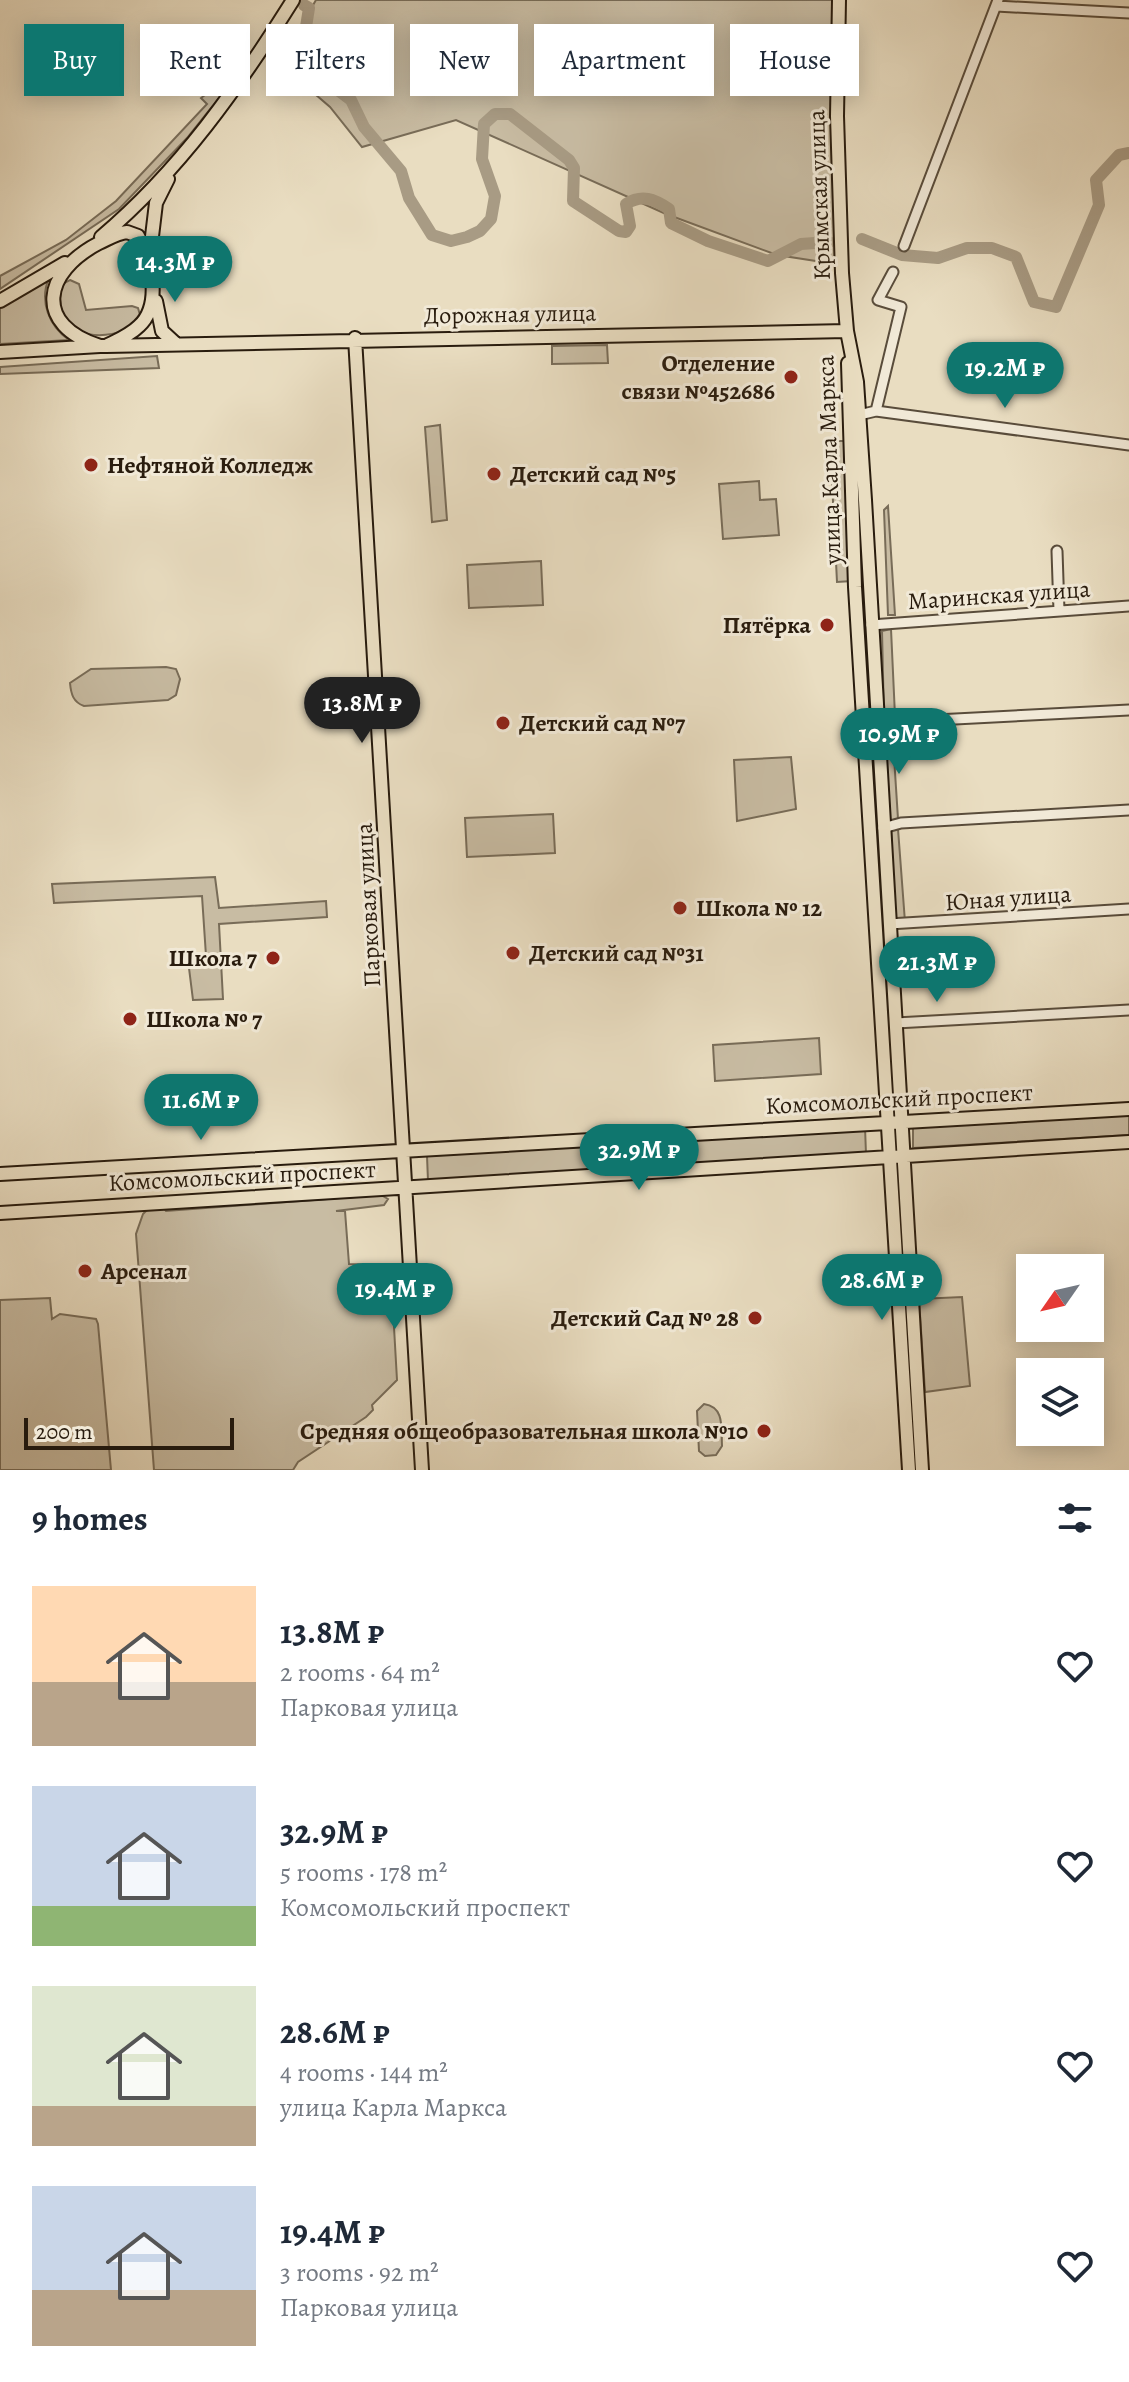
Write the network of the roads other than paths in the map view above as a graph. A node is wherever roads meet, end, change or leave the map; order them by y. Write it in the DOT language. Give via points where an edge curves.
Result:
graph roads {
  1 [pos="293,0"];
  2 [pos="839,0"];
  3 [pos="997,3"];
  4 [pos="1129,13"];
  5 [pos="176,166"];
  6 [pos="904,246"];
  7 [pos="81,253"];
  8 [pos="893,272"];
  9 [pos="151,273"];
  10 [pos="0,301"];
  11 [pos="847,336"];
  12 [pos="355,338"];
  13 [pos="175,343"];
  14 [pos="103,346"];
  15 [pos="0,352"];
  16 [pos="876,411"];
  17 [pos="859,415"];
  18 [pos="1129,445"];
  19 [pos="1057,551"];
  20 [pos="1129,606"];
  21 [pos="1059,611"];
  22 [pos="871,625"];
  23 [pos="859,669"];
  24 [pos="875,669"];
  25 [pos="1129,710"];
  26 [pos="878,723"];
  27 [pos="1129,810"];
  28 [pos="883,828"];
  29 [pos="1129,909"];
  30 [pos="889,924"];
  31 [pos="1129,1010"];
  32 [pos="896,1023"];
  33 [pos="1129,1109"];
  34 [pos="895,1123"];
  35 [pos="1129,1142"];
  36 [pos="404,1150"];
  37 [pos="898,1158"];
  38 [pos="0,1174"];
  39 [pos="406,1189"];
  40 [pos="0,1213"];
  41 [pos="422,1470"];
  42 [pos="909,1470"];
  43 [pos="922,1470"];
  1 -- 5 [label="main road"];
  2 -- 11 [label="main road, Крымская улица" via="837,116"];
  3 -- 4 [label="street"];
  3 -- 6 [label="street"];
  5 -- 7 [label="main road"];
  5 -- 9 [label="main road" via="156,203"];
  7 -- 9 [label="main road" via="127,232 138,236"];
  7 -- 10 [label="main road"];
  7 -- 14 [label="main road" via="55,282 52,301 71,334"];
  8 -- 16 [label="street" via="878,300 901,307"];
  9 -- 13 [label="main road" via="160,326"];
  9 -- 14 [label="main road" via="149,313 139,327"];
  11 -- 12 [label="main road, Дорожная улица"];
  11 -- 17 [label="main road, улица Карла Маркса"];
  11 -- 23 [label="main road, улица Карла Маркса"];
  12 -- 13 [label="main road, Дорожная улица"];
  12 -- 36 [label="main road, Парковая улица"];
  13 -- 14 [label="main road, Дорожная улица"];
  14 -- 15 [label="main road, Дорожная улица"];
  16 -- 17 [label="street"];
  16 -- 18 [label="street"];
  17 -- 22 [label="main road, улица Карла Маркса"];
  19 -- 21 [label="street"];
  20 -- 21 [label="street, Маринская улица"];
  21 -- 22 [label="street, Маринская улица"];
  22 -- 24 [label="main road, улица Карла Маркса"];
  23 -- 24 [label="main road"];
  23 -- 34 [label="main road, улица Карла Маркса"];
  24 -- 26 [label="main road, улица Карла Маркса"];
  25 -- 26 [label="street"];
  26 -- 28 [label="main road, улица Карла Маркса"];
  27 -- 28 [label="street"];
  28 -- 30 [label="main road, улица Карла Маркса"];
  29 -- 30 [label="street, Юная улица"];
  30 -- 32 [label="main road, улица Карла Маркса"];
  31 -- 32 [label="street"];
  32 -- 34 [label="main road, улица Карла Маркса"];
  33 -- 34 [label="main road, Комсомольский проспект"];
  34 -- 36 [label="main road, Комсомольский проспект"];
  34 -- 37 [label="main road, улица Карла Маркса"];
  35 -- 37 [label="main road, Комсомольский проспект"];
  36 -- 38 [label="main road, Комсомольский проспект"];
  36 -- 39 [label="main road, Парковая улица"];
  37 -- 39 [label="main road, Комсомольский проспект"];
  37 -- 42 [label="main road, улица Карла Маркса"];
  37 -- 43 [label="main road, улица Карла Маркса"];
  39 -- 40 [label="main road, Комсомольский проспект"];
  39 -- 41 [label="main road, Парковая улица"];
}
